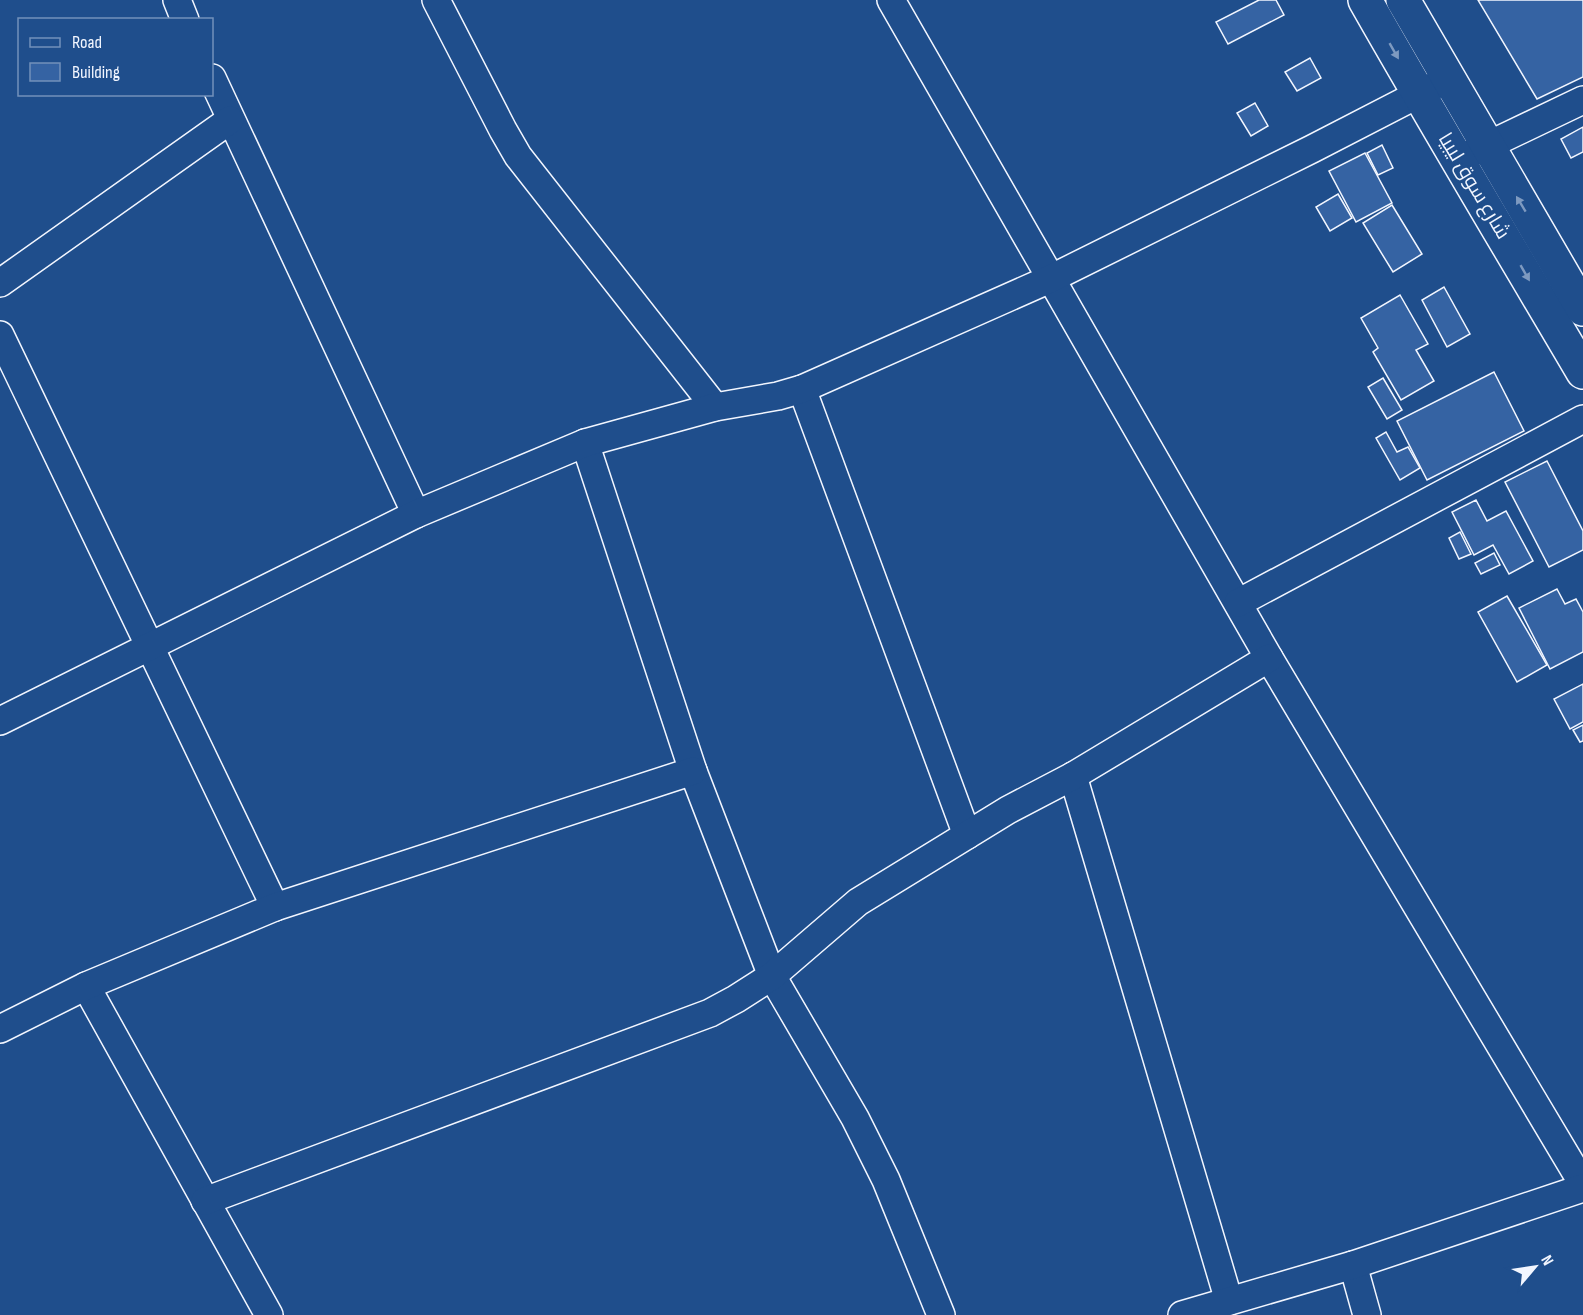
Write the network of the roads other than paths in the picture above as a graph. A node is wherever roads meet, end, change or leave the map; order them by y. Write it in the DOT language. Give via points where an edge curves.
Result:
graph roads {
  1 [pos="177,0"];
  2 [pos="436,0"];
  3 [pos="891,0"];
  4 [pos="1365,0"];
  5 [pos="1403,0"];
  6 [pos="184,18"];
  7 [pos="1449,79"];
  8 [pos="213,80"];
  9 [pos="1418,94"];
  10 [pos="1583,100"];
  11 [pos="230,120"];
  12 [pos="1473,153"];
  13 [pos="1050,279"];
  14 [pos="0,283"];
  15 [pos="1583,309"];
  16 [pos="0,335"];
  17 [pos="1583,372"];
  18 [pos="802,389"];
  19 [pos="715,407"];
  20 [pos="1583,419"];
  21 [pos="585,443"];
  22 [pos="416,514"];
  23 [pos="1239,603"];
  24 [pos="150,646"];
  25 [pos="1269,658"];
  26 [pos="0,721"];
  27 [pos="693,771"];
  28 [pos="1073,776"];
  29 [pos="968,835"];
  30 [pos="275,907"];
  31 [pos="772,976"];
  32 [pos="86,986"];
  33 [pos="0,1029"];
  34 [pos="1583,1186"];
  35 [pos="205,1201"];
  36 [pos="1353,1265"];
  37 [pos="1229,1301"];
  38 [pos="937,1314"];
  39 [pos="269,1315"];
  40 [pos="1182,1315"];
  41 [pos="1367,1315"];
  1 -- 6 [label="street"];
  2 -- 19 [label="street" via="518,156"];
  3 -- 13 [label="street"];
  4 -- 9 [label="main road, شارع سوق ليبيا, one-way"];
  5 -- 7 [label="main road, شارع سوق ليبيا"];
  7 -- 9 [label="street"];
  7 -- 12 [label="main road, شارع سوق ليبيا"];
  8 -- 11 [label="street"];
  9 -- 12 [label="main road, شارع سوق ليبيا"];
  9 -- 13 [label="street"];
  10 -- 12 [label="street"];
  11 -- 14 [label="street"];
  11 -- 22 [label="street"];
  15 -- 12 [label="main road, شارع سوق ليبيا, one-way"];
  12 -- 17 [label="main road, شارع سوق ليبيا, one-way"];
  13 -- 18 [label="street"];
  13 -- 23 [label="street"];
  16 -- 24 [label="street"];
  18 -- 19 [label="street"];
  18 -- 29 [label="street"];
  19 -- 21 [label="street"];
  20 -- 23 [label="street"];
  21 -- 22 [label="street"];
  21 -- 27 [label="street"];
  22 -- 24 [label="street"];
  23 -- 25 [label="street"];
  24 -- 26 [label="street"];
  24 -- 30 [label="street"];
  25 -- 28 [label="street"];
  25 -- 34 [label="street"];
  27 -- 30 [label="street"];
  27 -- 31 [label="street"];
  28 -- 29 [label="street"];
  28 -- 37 [label="street"];
  29 -- 31 [label="street" via="858,902"];
  30 -- 32 [label="street"];
  31 -- 35 [label="street" via="710,1013"];
  31 -- 38 [label="street" via="855,1118 886,1180"];
  32 -- 33 [label="street"];
  32 -- 35 [label="street"];
  34 -- 36 [label="street"];
  35 -- 39 [label="street"];
  36 -- 37 [label="street"];
  36 -- 41 [label="street"];
  37 -- 40 [label="street"];
}
